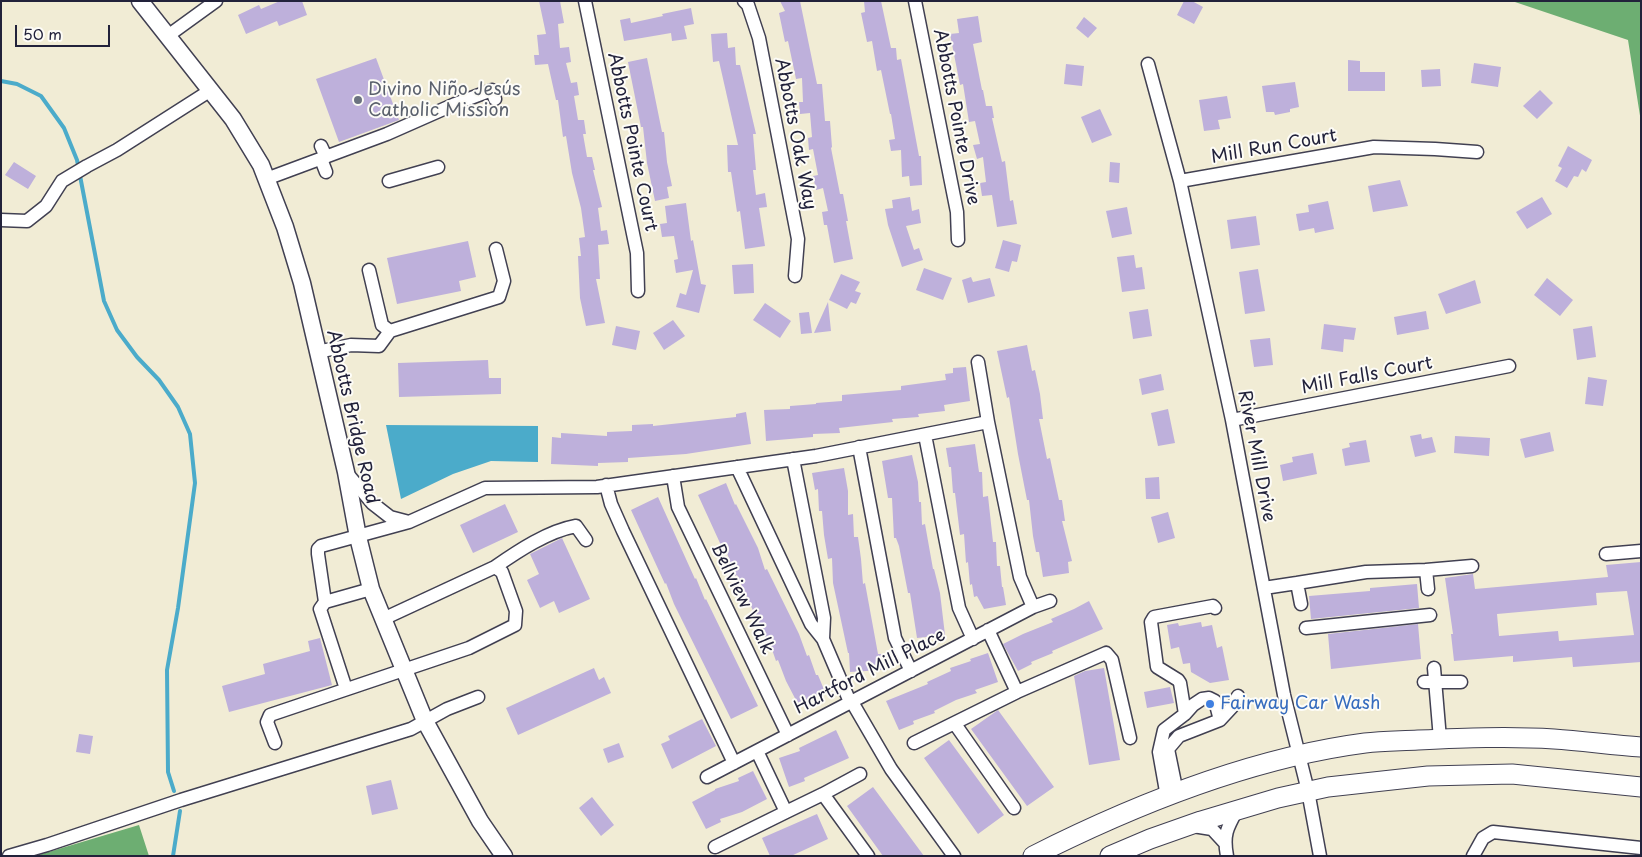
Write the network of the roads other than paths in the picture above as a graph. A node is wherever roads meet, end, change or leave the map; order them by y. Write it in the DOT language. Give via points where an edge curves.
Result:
graph roads {
  1 [pos="140,1"];
  2 [pos="216,1"];
  3 [pos="585,1"];
  4 [pos="744,1"];
  5 [pos="915,1"];
  6 [pos="169,36"];
  7 [pos="1148,64"];
  8 [pos="211,90"];
  9 [pos="494,94"];
  10 [pos="1478,152"];
  11 [pos="323,154"];
  12 [pos="438,167"];
  13 [pos="326,172"];
  14 [pos="266,179"];
  15 [pos="389,181"];
  16 [pos="1180,181"];
  17 [pos="1,220"];
  18 [pos="958,240"];
  19 [pos="496,248"];
  20 [pos="369,270"];
  21 [pos="796,276"];
  22 [pos="638,291"];
  23 [pos="390,331"];
  24 [pos="317,352"];
  25 [pos="978,362"];
  26 [pos="1509,366"];
  27 [pos="1232,420"];
  28 [pos="988,422"];
  29 [pos="925,434"];
  30 [pos="858,447"];
  31 [pos="793,459"];
  32 [pos="738,467"];
  33 [pos="346,472"];
  34 [pos="672,476"];
  35 [pos="606,485"];
  36 [pos="409,522"];
  37 [pos="358,537"];
  38 [pos="586,540"];
  39 [pos="1641,551"];
  40 [pos="1606,554"];
  41 [pos="1472,566"];
  42 [pos="495,567"];
  43 [pos="1426,570"];
  44 [pos="1297,583"];
  45 [pos="1264,588"];
  46 [pos="1428,589"];
  47 [pos="371,590"];
  48 [pos="1050,601"];
  49 [pos="325,602"];
  50 [pos="1301,604"];
  51 [pos="1033,607"];
  52 [pos="1214,607"];
  53 [pos="1430,615"];
  54 [pos="383,619"];
  55 [pos="1306,628"];
  56 [pos="988,630"];
  57 [pos="823,639"];
  58 [pos="973,639"];
  59 [pos="1434,668"];
  60 [pos="911,670"];
  61 [pos="404,671"];
  62 [pos="1429,682"];
  63 [pos="1461,682"];
  64 [pos="346,689"];
  65 [pos="1017,692"];
  66 [pos="1238,696"];
  67 [pos="478,698"];
  68 [pos="851,702"];
  69 [pos="1185,714"];
  70 [pos="1220,720"];
  71 [pos="425,721"];
  72 [pos="955,724"];
  73 [pos="788,735"];
  74 [pos="1130,738"];
  75 [pos="1440,739"];
  76 [pos="275,743"];
  77 [pos="914,743"];
  78 [pos="1641,747"];
  79 [pos="757,751"];
  80 [pos="1299,756"];
  81 [pos="734,763"];
  82 [pos="860,774"];
  83 [pos="707,777"];
  84 [pos="1641,787"];
  85 [pos="1308,791"];
  86 [pos="824,794"];
  87 [pos="1172,795"];
  88 [pos="1014,808"];
  89 [pos="1237,810"];
  90 [pos="786,812"];
  91 [pos="1190,825"];
  92 [pos="1224,842"];
  93 [pos="715,846"];
  94 [pos="1641,848"];
  95 [pos="865,854"];
  96 [pos="9,856"];
  97 [pos="504,856"];
  98 [pos="954,856"];
  99 [pos="1033,856"];
  100 [pos="1110,856"];
  101 [pos="1227,856"];
  102 [pos="1320,856"];
  103 [pos="1473,856"];
  1 -- 6 [label="main road, Abbotts Bridge Road"];
  2 -- 6 [label="street"];
  3 -- 22 [label="street, Abbotts Pointe Court" via="637,253"];
  4 -- 21 [label="street, Abbotts Oak Way" via="758,38 798,239"];
  5 -- 18 [label="street, Abbotts Pointe Drive" via="957,212"];
  6 -- 8 [label="main road, Abbotts Bridge Road"];
  7 -- 16 [label="street, River Mill Drive"];
  8 -- 14 [label="main road, Abbotts Bridge Road" via="233,118"];
  8 -- 17 [label="street" via="62,181 46,206 27,221"];
  9 -- 11 [label="street" via="454,102 388,134"];
  10 -- 16 [label="street, Mill Run Court" via="1374,148"];
  11 -- 13 [label="street"];
  11 -- 14 [label="street"];
  12 -- 15 [label="street"];
  14 -- 24 [label="main road, Abbotts Bridge Road" via="294,255"];
  16 -- 27 [label="street, River Mill Drive"];
  19 -- 23 [label="street" via="504,281 499,297"];
  20 -- 23 [label="street" via="382,325"];
  23 -- 24 [label="street" via="379,346 351,345"];
  24 -- 33 [label="main road, Abbotts Bridge Road"];
  25 -- 28 [label="street"];
  26 -- 27 [label="street, Mill Falls Court"];
  27 -- 45 [label="street, River Mill Drive"];
  28 -- 29 [label="street"];
  28 -- 51 [label="street" via="1020,577"];
  29 -- 30 [label="street"];
  29 -- 58 [label="street" via="959,608"];
  30 -- 31 [label="street"];
  30 -- 60 [label="street" via="895,638"];
  31 -- 32 [label="street"];
  31 -- 57 [label="street" via="824,618"];
  32 -- 34 [label="street"];
  32 -- 57 [label="street" via="811,624"];
  33 -- 36 [label="street" via="390,517"];
  33 -- 37 [label="main road, Abbotts Bridge Road"];
  34 -- 35 [label="street"];
  34 -- 73 [label="street, Bellview Walk" via="678,507"];
  35 -- 36 [label="street" via="485,488"];
  35 -- 81 [label="street" via="623,531"];
  36 -- 37 [label="street"];
  37 -- 47 [label="main road, Abbotts Bridge Road"];
  37 -- 49 [label="street" via="318,549"];
  38 -- 42 [label="street" via="576,526 564,528 515,552"];
  39 -- 40 [label="street"];
  41 -- 43 [label="street"];
  42 -- 54 [label="street"];
  42 -- 61 [label="street" via="502,572 516,611 515,625 468,648"];
  43 -- 44 [label="street" via="1366,572"];
  43 -- 46 [label="street"];
  44 -- 45 [label="street"];
  44 -- 50 [label="street"];
  45 -- 80 [label="street, River Mill Drive"];
  47 -- 49 [label="street"];
  47 -- 54 [label="main road, Abbotts Bridge Road"];
  48 -- 51 [label="street, Hartford Mill Place"];
  49 -- 64 [label="street" via="320,609"];
  51 -- 56 [label="street, Hartford Mill Place"];
  52 -- 69 [label="street" via="1154,617 1151,622 1157,667 1178,680"];
  53 -- 55 [label="street"];
  54 -- 61 [label="main road, Abbotts Bridge Road"];
  56 -- 58 [label="street, Hartford Mill Place"];
  56 -- 65 [label="street"];
  57 -- 68 [label="street"];
  58 -- 60 [label="street, Hartford Mill Place"];
  59 -- 62 [label="street"];
  60 -- 68 [label="street, Hartford Mill Place"];
  61 -- 64 [label="street"];
  61 -- 71 [label="main road, Abbotts Bridge Road"];
  62 -- 63 [label="street"];
  62 -- 75 [label="street"];
  64 -- 76 [label="street" via="270,715 267,722"];
  65 -- 72 [label="street"];
  65 -- 74 [label="street" via="1106,653 1112,660"];
  66 -- 70 [label="street"];
  67 -- 71 [label="street"];
  68 -- 73 [label="street, Hartford Mill Place"];
  68 -- 98 [label="street" via="891,769"];
  69 -- 70 [label="street" via="1202,698 1209,698 1215,701"];
  69 -- 87 [label="street" via="1164,730 1159,752"];
  70 -- 87 [label="street" via="1179,736 1168,749"];
  71 -- 96 [label="street" via="411,729"];
  71 -- 97 [label="main road, Abbotts Bridge Road" via="480,821"];
  72 -- 77 [label="street"];
  72 -- 88 [label="street"];
  73 -- 79 [label="street, Hartford Mill Place"];
  75 -- 78 [label="highway" via="1519,738"];
  75 -- 80 [label="highway" via="1365,743"];
  79 -- 81 [label="street, Hartford Mill Place"];
  79 -- 90 [label="street"];
  80 -- 85 [label="street, River Mill Drive"];
  80 -- 87 [label="highway" via="1255,766"];
  81 -- 83 [label="street, Hartford Mill Place"];
  82 -- 86 [label="street"];
  84 -- 85 [label="highway" via="1512,774 1428,776"];
  85 -- 89 [label="highway"];
  85 -- 102 [label="street, River Mill Drive"];
  86 -- 90 [label="street"];
  86 -- 95 [label="street"];
  87 -- 99 [label="highway" via="1121,813"];
  89 -- 91 [label="highway"];
  89 -- 92 [label="street"];
  90 -- 93 [label="street"];
  91 -- 92 [label="street" via="1212,829"];
  91 -- 100 [label="highway"];
  92 -- 101 [label="street"];
  94 -- 103 [label="street" via="1494,832 1483,838"];
}
